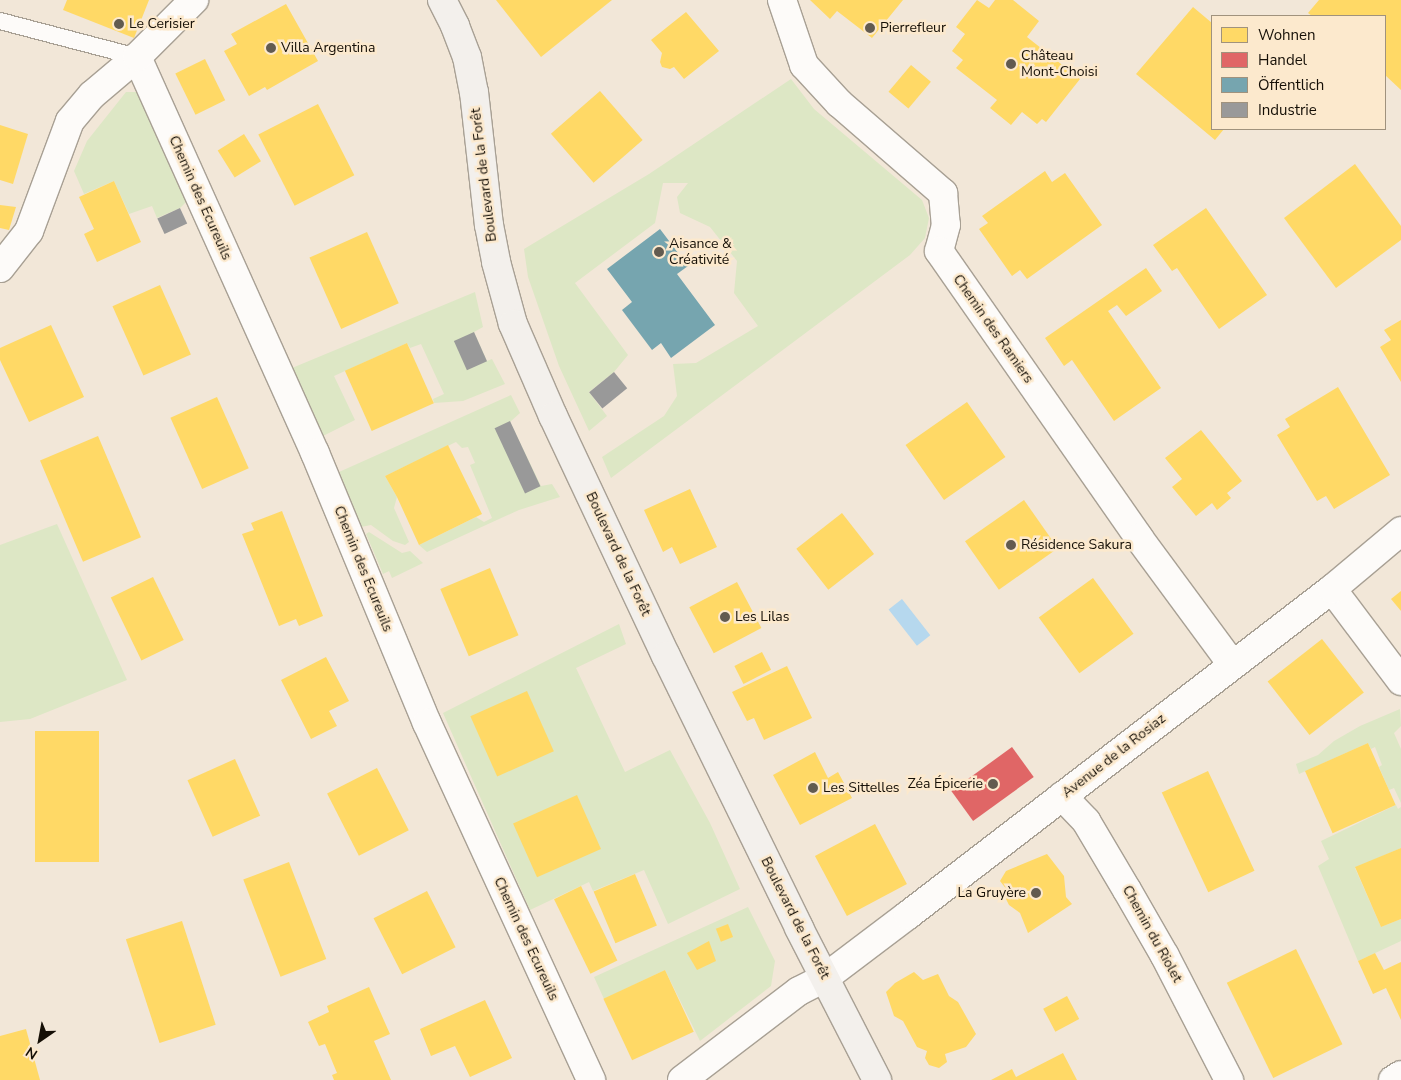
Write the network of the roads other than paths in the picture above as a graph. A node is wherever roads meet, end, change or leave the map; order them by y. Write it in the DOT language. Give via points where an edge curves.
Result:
graph roads {
  1 [pos="194,0"];
  2 [pos="442,0"];
  3 [pos="782,0"];
  4 [pos="0,21"];
  5 [pos="137,57"];
  6 [pos="0,268"];
  7 [pos="1401,531"];
  8 [pos="1332,589"];
  9 [pos="1232,664"];
  10 [pos="1401,681"];
  11 [pos="1062,796"];
  12 [pos="826,978"];
  13 [pos="1401,1075"];
  14 [pos="591,1080"];
  15 [pos="682,1080"];
  16 [pos="877,1080"];
  17 [pos="1229,1080"];
  18 [pos="1393,1080"];
  1 -- 5 [label="street"];
  2 -- 12 [label="street, Boulevard de la Forêt" via="455,26 471,75 489,225 513,324 666,656"];
  3 -- 9 [label="street, Chemin des Ramiers" via="804,65 838,103 943,193 946,225 939,251 1139,538"];
  4 -- 5 [label="lane"];
  5 -- 6 [label="street" via="92,96 70,121 29,231"];
  5 -- 14 [label="street, Chemin des Ecureuils" via="315,453 427,723"];
  7 -- 8 [label="street, Avenue de la Rosiaz"];
  8 -- 9 [label="street, Avenue de la Rosiaz"];
  8 -- 10 [label="street"];
  9 -- 11 [label="street, Avenue de la Rosiaz"];
  11 -- 12 [label="street, Avenue de la Rosiaz"];
  11 -- 17 [label="street, Chemin du Riolet" via="1086,821 1127,890"];
  12 -- 15 [label="street, Avenue de la Rosiaz" via="799,991"];
  12 -- 16 [label="street, Boulevard de la Forêt"];
  13 -- 18 [label="street"];
}
